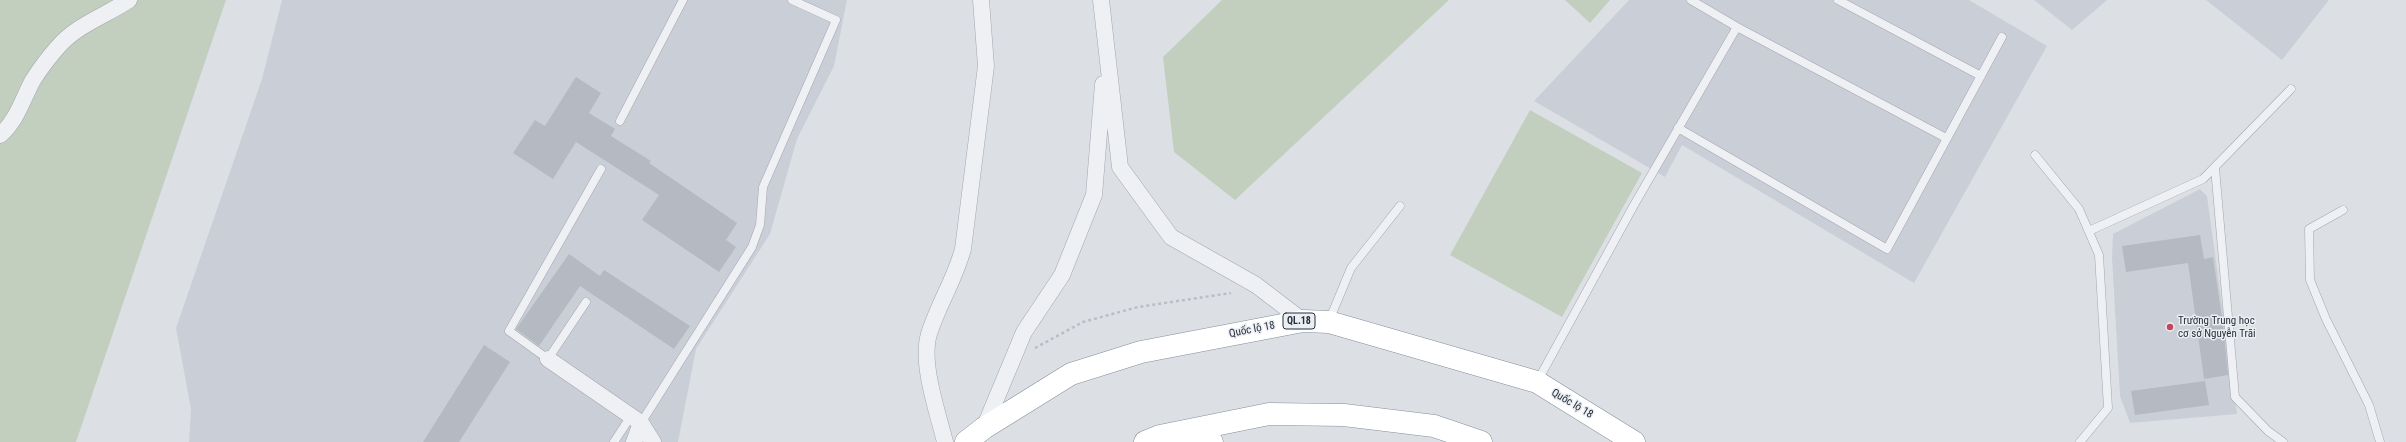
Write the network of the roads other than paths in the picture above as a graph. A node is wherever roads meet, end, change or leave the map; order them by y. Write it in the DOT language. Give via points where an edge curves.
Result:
graph roads {
  1 [pos="129,0"];
  2 [pos="683,0"];
  3 [pos="792,0"];
  4 [pos="981,0"];
  5 [pos="1101,0"];
  6 [pos="1691,0"];
  7 [pos="1838,0"];
  8 [pos="1737,27"];
  9 [pos="2002,37"];
  10 [pos="1106,57"];
  11 [pos="1981,76"];
  12 [pos="2291,89"];
  13 [pos="620,121"];
  14 [pos="1678,128"];
  15 [pos="0,135"];
  16 [pos="1946,138"];
  17 [pos="2035,155"];
  18 [pos="2214,168"];
  19 [pos="601,169"];
  20 [pos="1400,206"];
  21 [pos="2343,210"];
  22 [pos="2089,231"];
  23 [pos="586,302"];
  24 [pos="1303,321"];
  25 [pos="1329,322"];
  26 [pos="548,359"];
  27 [pos="1537,382"];
  28 [pos="636,420"];
  29 [pos="984,428"];
  30 [pos="1152,439"];
  31 [pos="614,442"];
  32 [pos="634,442"];
  33 [pos="653,442"];
  34 [pos="945,442"];
  35 [pos="966,442"];
  36 [pos="1212,442"];
  37 [pos="1481,442"];
  38 [pos="1634,442"];
  39 [pos="2080,442"];
  40 [pos="2283,442"];
  41 [pos="2380,442"];
  1 -- 15 [label="street" via="83,25 58,46 34,79 14,117"];
  2 -- 13 [label="lane"];
  3 -- 28 [label="lane" via="836,20 763,187 760,225 752,247"];
  4 -- 34 [label="street" via="986,66 963,250 957,270 928,335 926,352"];
  5 -- 10 [label="street"];
  6 -- 8 [label="lane"];
  7 -- 11 [label="lane"];
  8 -- 14 [label="lane"];
  8 -- 16 [label="lane"];
  9 -- 11 [label="lane"];
  10 -- 24 [label="street" via="1120,167 1171,237 1256,285"];
  10 -- 29 [label="street" via="1094,195 1062,275 1024,332"];
  11 -- 16 [label="lane"];
  12 -- 18 [label="lane"];
  14 -- 16 [label="lane" via="1887,249"];
  14 -- 27 [label="lane"];
  17 -- 22 [label="lane" via="2079,209"];
  18 -- 22 [label="lane" via="2202,179"];
  18 -- 40 [label="lane" via="2235,397 2268,431"];
  19 -- 26 [label="lane" via="509,328 510,334"];
  20 -- 25 [label="lane" via="1351,268"];
  21 -- 41 [label="lane" via="2309,229 2310,280 2326,319 2369,405"];
  22 -- 39 [label="lane" via="2099,255 2108,408"];
  23 -- 26 [label="lane"];
  24 -- 25 [label="highway, Quốc lộ 18 / QL.18"];
  24 -- 29 [label="highway, Quốc lộ 18 / QL.18" via="1141,352 1072,374"];
  25 -- 27 [label="highway, Quốc lộ 18 / QL.18"];
  26 -- 28 [label="street"];
  27 -- 38 [label="highway, Quốc lộ 18 / QL.18"];
  28 -- 31 [label="lane"];
  28 -- 32 [label="street"];
  28 -- 33 [label="street"];
  29 -- 35 [label="highway, Quốc lộ 18 / QL.18"];
  30 -- 36 [label="highway"];
  30 -- 37 [label="highway" via="1269,414 1344,415 1434,426"];
}
